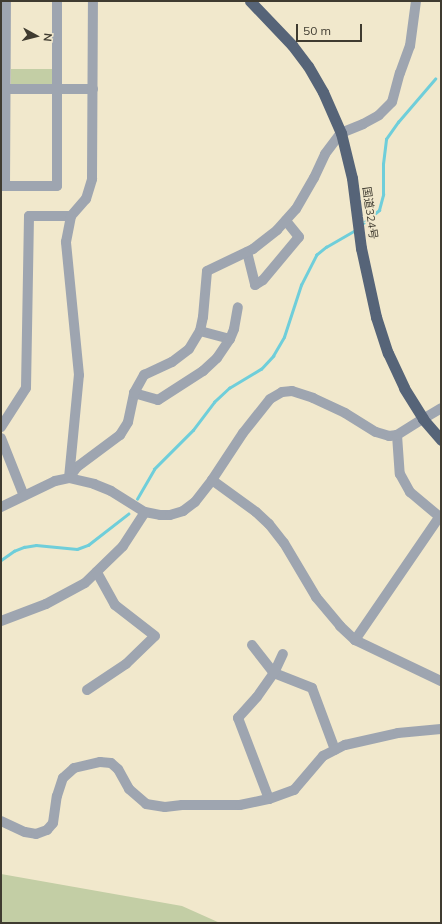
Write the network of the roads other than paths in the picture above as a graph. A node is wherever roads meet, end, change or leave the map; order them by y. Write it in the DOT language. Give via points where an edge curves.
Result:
graph roads {
  1 [pos="6,1"];
  2 [pos="57,1"];
  3 [pos="93,1"];
  4 [pos="250,1"];
  5 [pos="416,1"];
  6 [pos="3,89"];
  7 [pos="57,89"];
  8 [pos="93,89"];
  9 [pos="341,133"];
  10 [pos="3,186"];
  11 [pos="71,216"];
  12 [pos="286,221"];
  13 [pos="247,252"];
  14 [pos="238,307"];
  15 [pos="200,331"];
  16 [pos="230,339"];
  17 [pos="134,393"];
  18 [pos="441,408"];
  19 [pos="423,419"];
  20 [pos="1,427"];
  21 [pos="396,435"];
  22 [pos="1,438"];
  23 [pos="441,440"];
  24 [pos="69,478"];
  25 [pos="212,480"];
  26 [pos="24,496"];
  27 [pos="1,507"];
  28 [pos="145,512"];
  29 [pos="440,517"];
  30 [pos="97,572"];
  31 [pos="1,621"];
  32 [pos="355,640"];
  33 [pos="252,645"];
  34 [pos="283,654"];
  35 [pos="274,673"];
  36 [pos="441,682"];
  37 [pos="87,690"];
  38 [pos="441,729"];
  39 [pos="335,750"];
  40 [pos="270,799"];
  41 [pos="1,821"];
  1 -- 6 [label="street"];
  2 -- 7 [label="street"];
  3 -- 8 [label="street"];
  4 -- 9 [label="highway, 国道324号" via="292,45 308,66"];
  5 -- 9 [label="street" via="410,46 392,102 374,118"];
  6 -- 7 [label="street"];
  6 -- 10 [label="street"];
  7 -- 8 [label="street"];
  7 -- 10 [label="street" via="57,186"];
  8 -- 11 [label="street" via="92,179 86,199"];
  9 -- 12 [label="street" via="325,154 296,209"];
  9 -- 19 [label="highway, 国道324号" via="352,178 361,248 376,317 388,353 404,388"];
  11 -- 20 [label="street" via="29,216 26,388"];
  11 -- 24 [label="street" via="66,242 79,375"];
  12 -- 13 [label="street"];
  12 -- 13 [label="street" via="299,238 263,280 255,285"];
  13 -- 15 [label="street" via="207,271"];
  14 -- 16 [label="street"];
  15 -- 16 [label="street"];
  15 -- 17 [label="street" via="189,349 172,362 144,375"];
  16 -- 17 [label="street" via="217,358 203,370 158,400"];
  17 -- 24 [label="street" via="128,422 120,435 77,467"];
  18 -- 19 [label="street"];
  19 -- 21 [label="street"];
  19 -- 23 [label="highway, 国道324号"];
  21 -- 25 [label="street" via="376,432 313,398 292,391 282,392 270,399 243,433"];
  21 -- 29 [label="street" via="400,474 410,492"];
  22 -- 26 [label="street"];
  24 -- 26 [label="street" via="55,481"];
  24 -- 28 [label="street" via="94,484"];
  25 -- 28 [label="street" via="195,502 183,511 170,515"];
  25 -- 32 [label="street" via="269,524 284,543 316,597"];
  26 -- 27 [label="street"];
  28 -- 30 [label="street" via="123,546"];
  29 -- 32 [label="street"];
  30 -- 31 [label="street" via="85,583 46,604"];
  30 -- 37 [label="street" via="115,605 155,636 126,664"];
  32 -- 36 [label="street"];
  33 -- 35 [label="street"];
  34 -- 35 [label="street"];
  35 -- 39 [label="street" via="312,688"];
  35 -- 40 [label="street" via="238,718"];
  38 -- 39 [label="street" via="398,733 344,745"];
  39 -- 40 [label="street" via="323,756 294,790"];
  40 -- 41 [label="street" via="240,805 165,807 146,804 129,789 118,769 111,763 100,762 74,768 63,778 53,823 47,830 36,834 25,832"];
}
